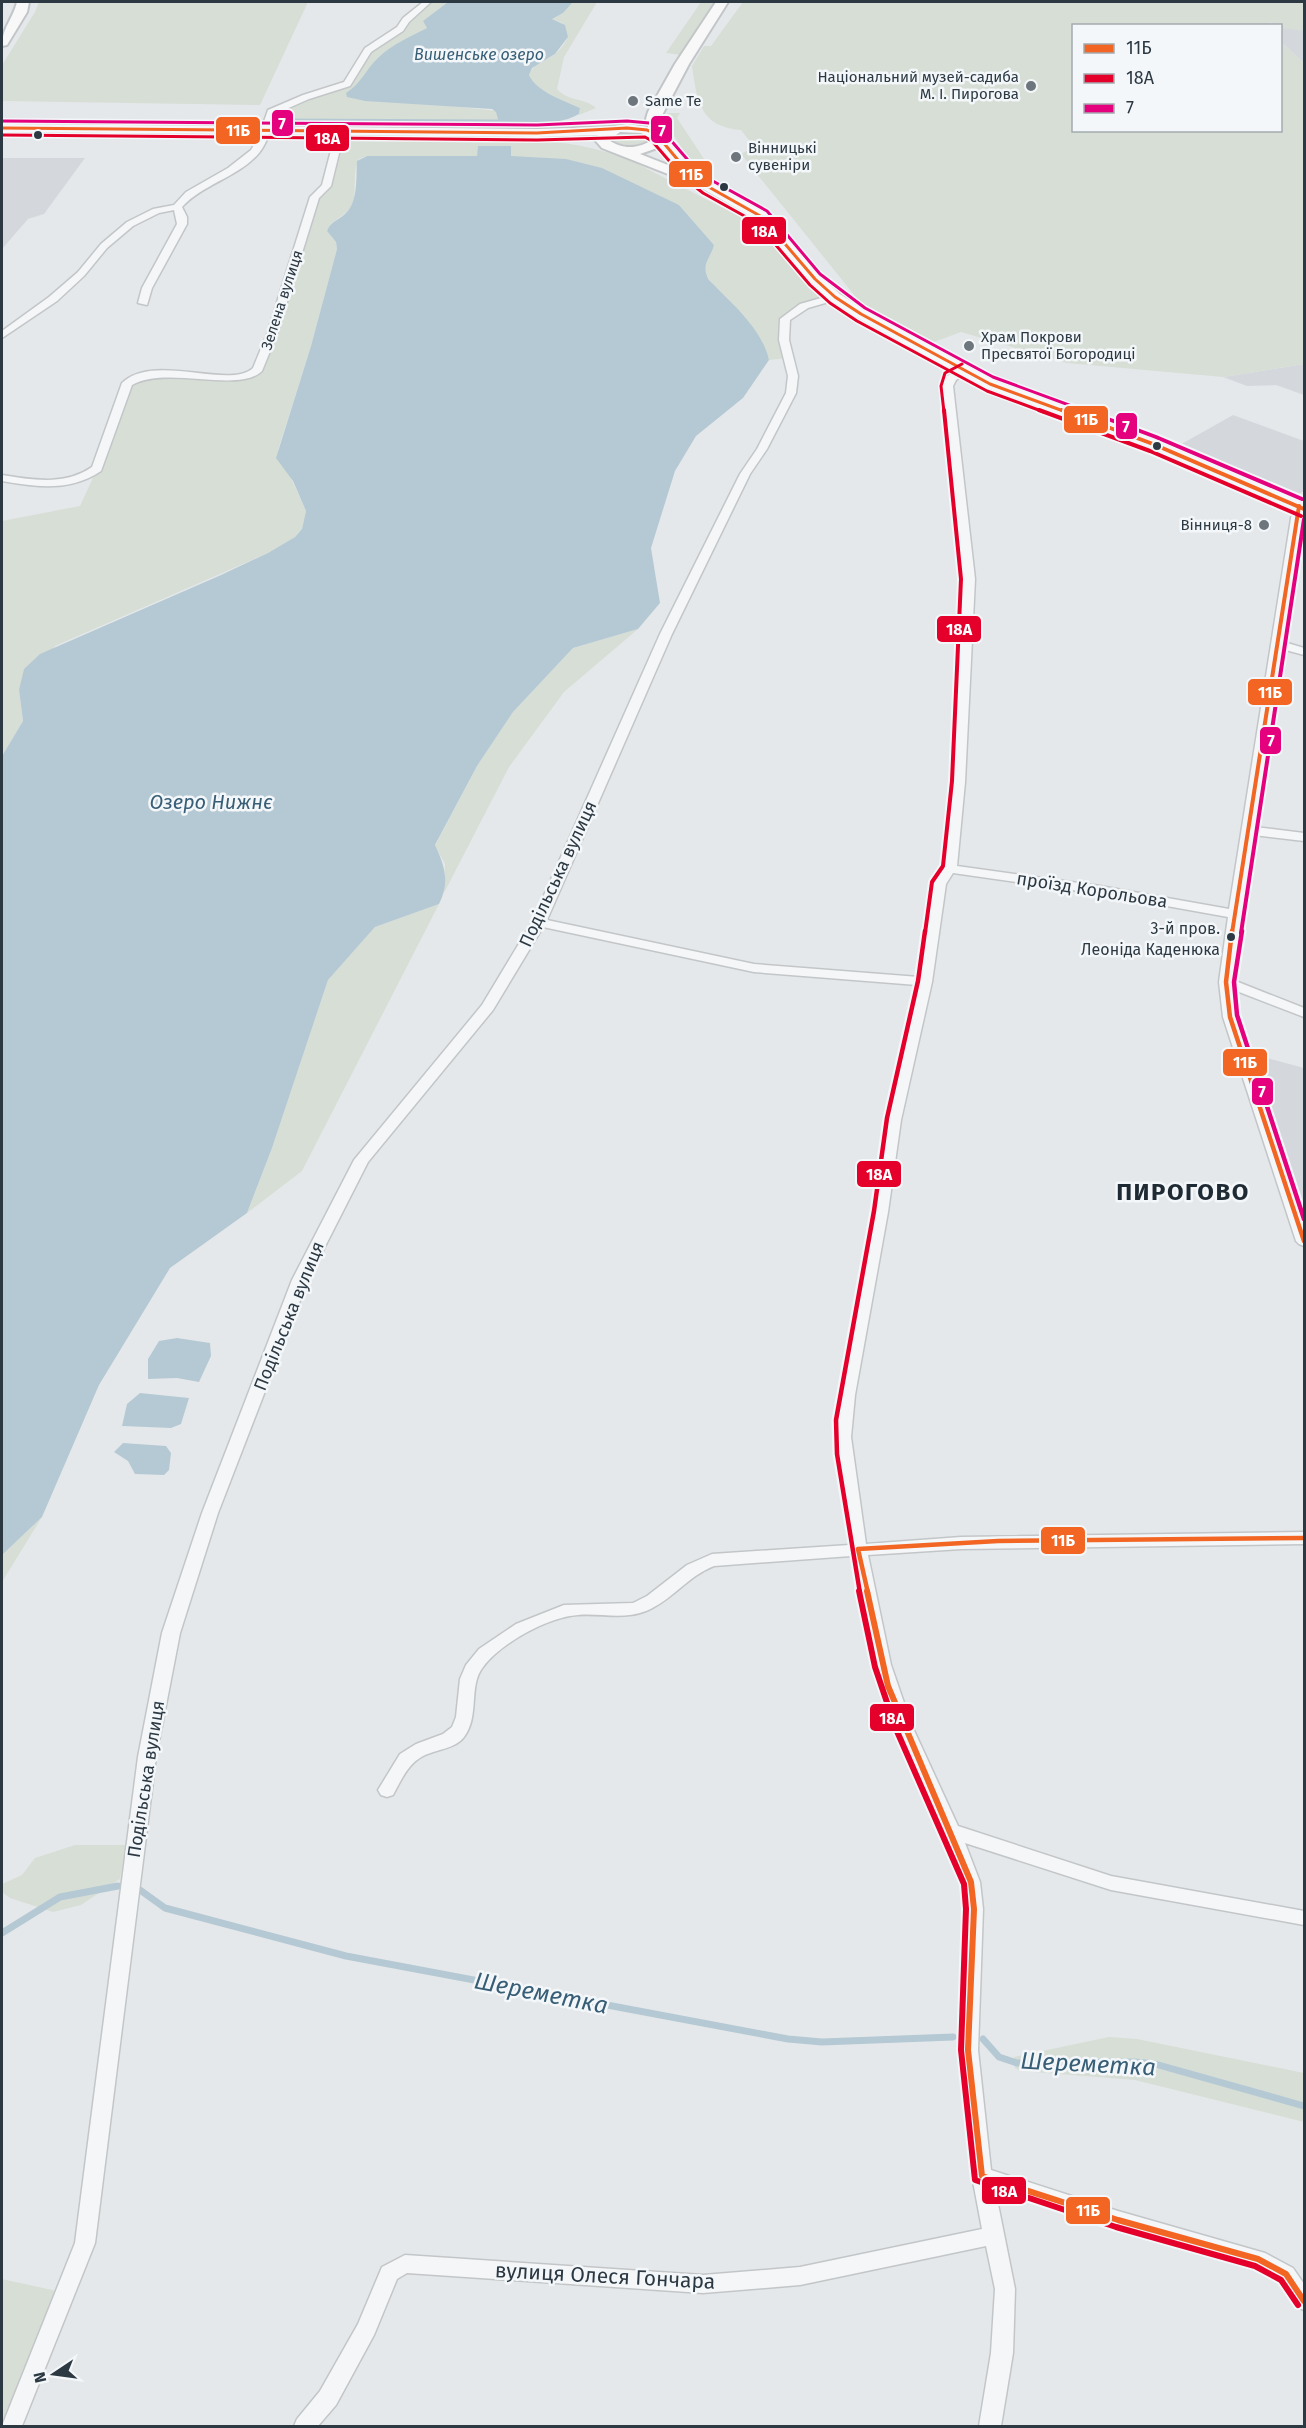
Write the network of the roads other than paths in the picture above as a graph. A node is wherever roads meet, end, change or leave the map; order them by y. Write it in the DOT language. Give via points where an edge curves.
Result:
graph roads {
  1 [pos="23,2"];
  2 [pos="427,2"];
  3 [pos="722,2"];
  4 [pos="2,42"];
  5 [pos="682,64"];
  6 [pos="635,115"];
  7 [pos="2,129"];
  8 [pos="591,130"];
  9 [pos="614,130"];
  10 [pos="265,134"];
  11 [pos="2,135"];
  12 [pos="338,137"];
  13 [pos="659,137"];
  14 [pos="610,147"];
  15 [pos="707,186"];
  16 [pos="177,207"];
  17 [pos="835,297"];
  18 [pos="143,303"];
  19 [pos="2,335"];
  20 [pos="965,371"];
  21 [pos="4,480"];
  22 [pos="1302,508"];
  23 [pos="1276,643"];
  24 [pos="1305,652"];
  25 [pos="1248,831"];
  26 [pos="1305,837"];
  27 [pos="950,869"];
  28 [pos="1234,914"];
  29 [pos="539,922"];
  30 [pos="925,982"];
  31 [pos="1226,982"];
  32 [pos="1305,1012"];
  33 [pos="1305,1241"];
  34 [pos="1305,1538"];
  35 [pos="858,1549"];
  36 [pos="387,1790"];
  37 [pos="951,1831"];
  38 [pos="1305,1918"];
  39 [pos="982,2176"];
  40 [pos="995,2235"];
  41 [pos="1305,2301"];
  42 [pos="11,2427"];
  43 [pos="305,2427"];
  44 [pos="990,2427"];
  1 -- 4 [label="main road"];
  2 -- 10 [label="street" via="400,29 368,50 350,82 274,110 269,114"];
  3 -- 5 [label="main road"];
  5 -- 6 [label="main road"];
  5 -- 13 [label="main road" via="655,112 653,119"];
  6 -- 8 [label="main road"];
  6 -- 9 [label="main road"];
  7 -- 10 [label="main road"];
  8 -- 9 [label="main road"];
  8 -- 10 [label="main road"];
  9 -- 13 [label="main road" via="637,128"];
  9 -- 14 [label="main road" via="602,137"];
  10 -- 11 [label="main road"];
  10 -- 12 [label="main road"];
  10 -- 16 [label="street" via="255,152 189,194"];
  12 -- 14 [label="main road" via="543,138"];
  12 -- 21 [label="street, Зелена вулиця" via="326,186 315,197 258,369 233,377 154,374 133,378 127,383 97,470 88,477 64,483"];
  13 -- 14 [label="main road" via="657,144 642,149"];
  13 -- 15 [label="main road" via="688,172"];
  14 -- 15 [label="main road"];
  15 -- 17 [label="main road" via="742,203 769,223"];
  16 -- 18 [label="street" via="182,224 147,288"];
  16 -- 19 [label="street" via="156,211 130,224 53,299"];
  17 -- 20 [label="main road"];
  17 -- 29 [label="street, Подільська вулиця" via="804,306 785,319 784,340 794,376 791,393 745,474 666,634"];
  20 -- 22 [label="main road"];
  20 -- 27 [label="street" via="951,378 948,386 969,579 959,782"];
  22 -- 23 [label="street"];
  23 -- 24 [label="street"];
  23 -- 25 [label="street"];
  25 -- 26 [label="street"];
  25 -- 28 [label="street"];
  27 -- 28 [label="street, проїзд Корольова"];
  27 -- 30 [label="street" via="939,884"];
  28 -- 31 [label="street"];
  29 -- 30 [label="street" via="754,968"];
  29 -- 42 [label="street, Подільська вулиця" via="488,1007 362,1160 300,1280 210,1513 171,1633 147,1756 85,2243"];
  30 -- 35 [label="street" via="894,1120 843,1421"];
  31 -- 32 [label="street"];
  31 -- 33 [label="street" via="1234,1029"];
  34 -- 35 [label="street" via="998,1541"];
  35 -- 36 [label="street" via="712,1560 696,1567 646,1605 616,1611 574,1609 537,1620 488,1651 475,1664 459,1732 407,1758"];
  35 -- 37 [label="street" via="885,1676 903,1726"];
  37 -- 38 [label="street" via="1111,1882"];
  37 -- 39 [label="street" via="967,1869 973,1902 968,2050"];
  39 -- 40 [label="street"];
  39 -- 41 [label="street" via="1258,2259 1286,2274"];
  40 -- 43 [label="street, вулиця Олеся Гончара" via="800,2276 703,2284 405,2264 389,2273 367,2328 328,2398"];
  40 -- 44 [label="street" via="1005,2289 1005,2313"];
}
